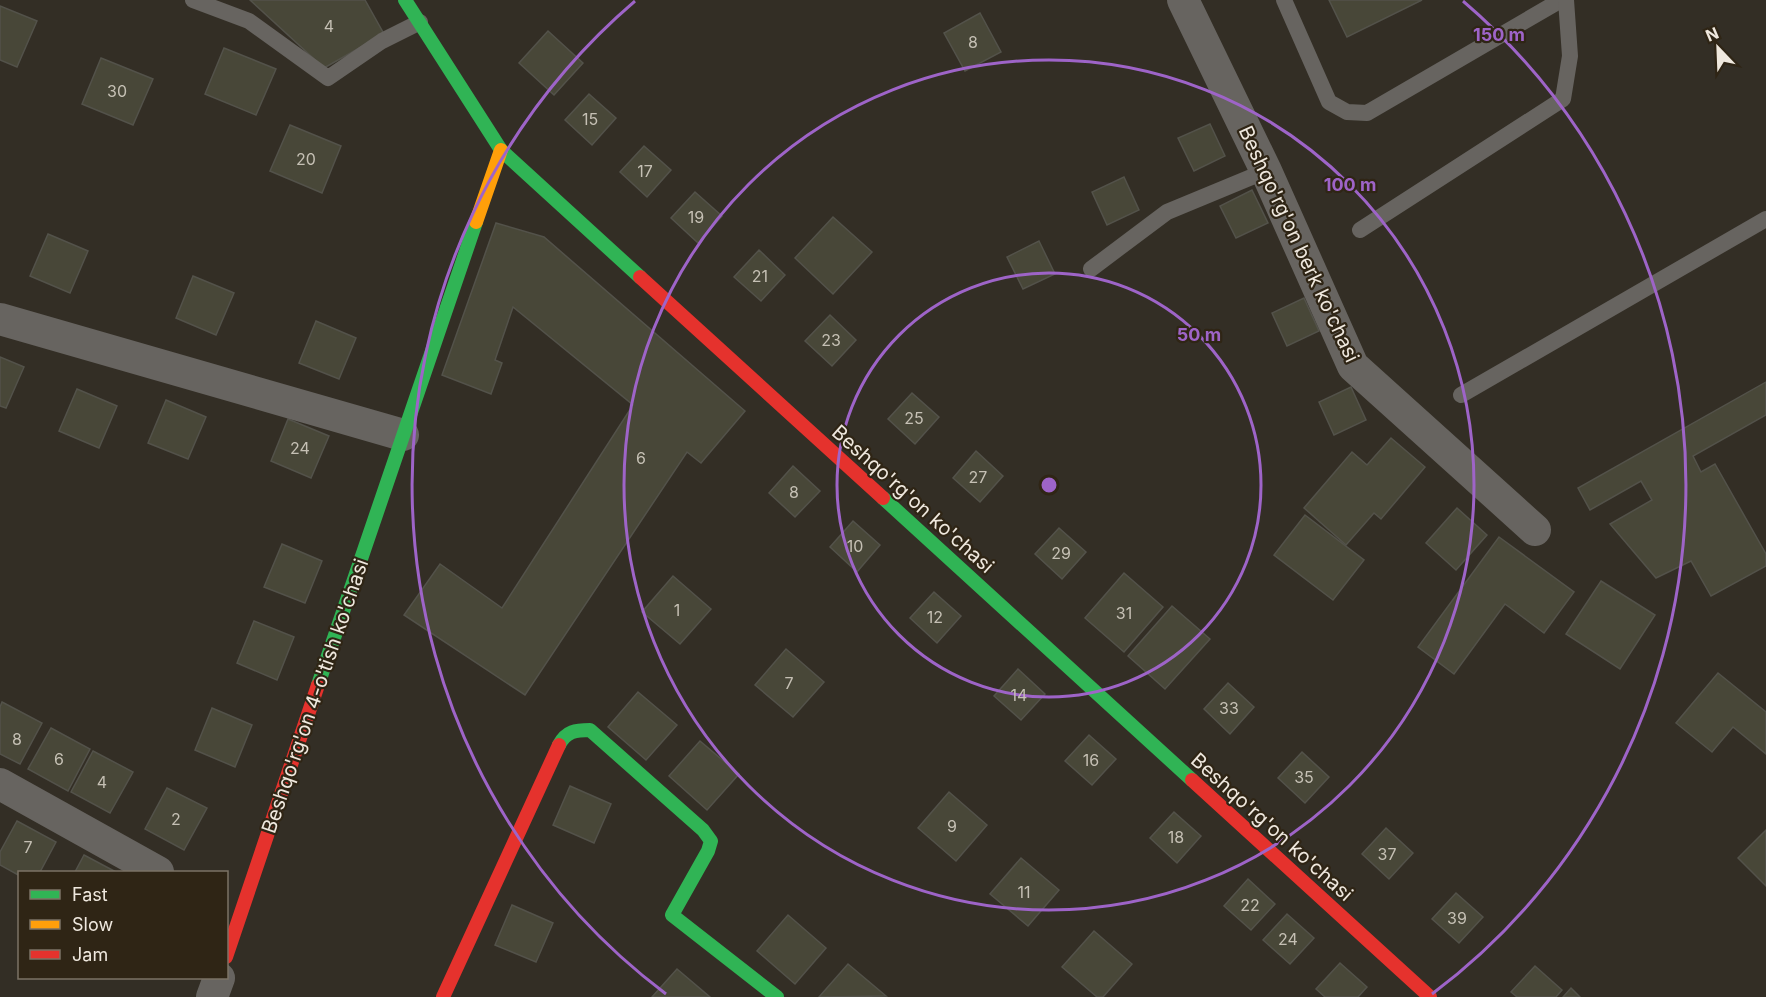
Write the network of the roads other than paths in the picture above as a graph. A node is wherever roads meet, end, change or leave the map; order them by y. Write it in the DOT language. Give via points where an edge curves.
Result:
graph roads {
  1 [pos="193,0"];
  2 [pos="405,0"];
  3 [pos="1183,0"];
  4 [pos="1284,0"];
  5 [pos="1564,0"];
  6 [pos="420,22"];
  7 [pos="501,150"];
  8 [pos="1266,171"];
  9 [pos="1766,219"];
  10 [pos="1360,230"];
  11 [pos="1091,269"];
  12 [pos="0,319"];
  13 [pos="1461,395"];
  14 [pos="403,435"];
  15 [pos="1535,530"];
  16 [pos="0,784"];
  17 [pos="154,871"];
  18 [pos="233,915"];
  19 [pos="228,945"];
  20 [pos="219,979"];
  21 [pos="212,997"];
  22 [pos="443,997"];
  23 [pos="777,997"];
  24 [pos="1430,997"];
  1 -- 6 [label="lane" via="249,21 328,78 382,41"];
  2 -- 6 [label="street, Beshqo'rg'on ko'chasi"];
  3 -- 8 [label="street, Beshqo'rg'on berk ko'chasi"];
  4 -- 5 [label="lane" via="1329,102 1347,112 1367,113"];
  5 -- 10 [label="lane" via="1570,56 1563,99"];
  6 -- 7 [label="street, Beshqo'rg'on ko'chasi"];
  7 -- 14 [label="street, Beshqo'rg'on 4-o'tish ko'chasi"];
  7 -- 24 [label="street, Beshqo'rg'on ko'chasi"];
  8 -- 11 [label="lane" via="1167,212"];
  8 -- 15 [label="street, Beshqo'rg'on berk ko'chasi" via="1353,366"];
  9 -- 13 [label="lane"];
  12 -- 14 [label="street"];
  14 -- 18 [label="street, Beshqo'rg'on 4-o'tish ko'chasi"];
  16 -- 17 [label="street"];
  18 -- 19 [label="street, Beshqo'rg'on 4-o'tish ko'chasi"];
  20 -- 21 [label="street"];
  22 -- 23 [label="street" via="562,739 574,730 590,730 703,830 711,841 708,851 672,915"];
}
